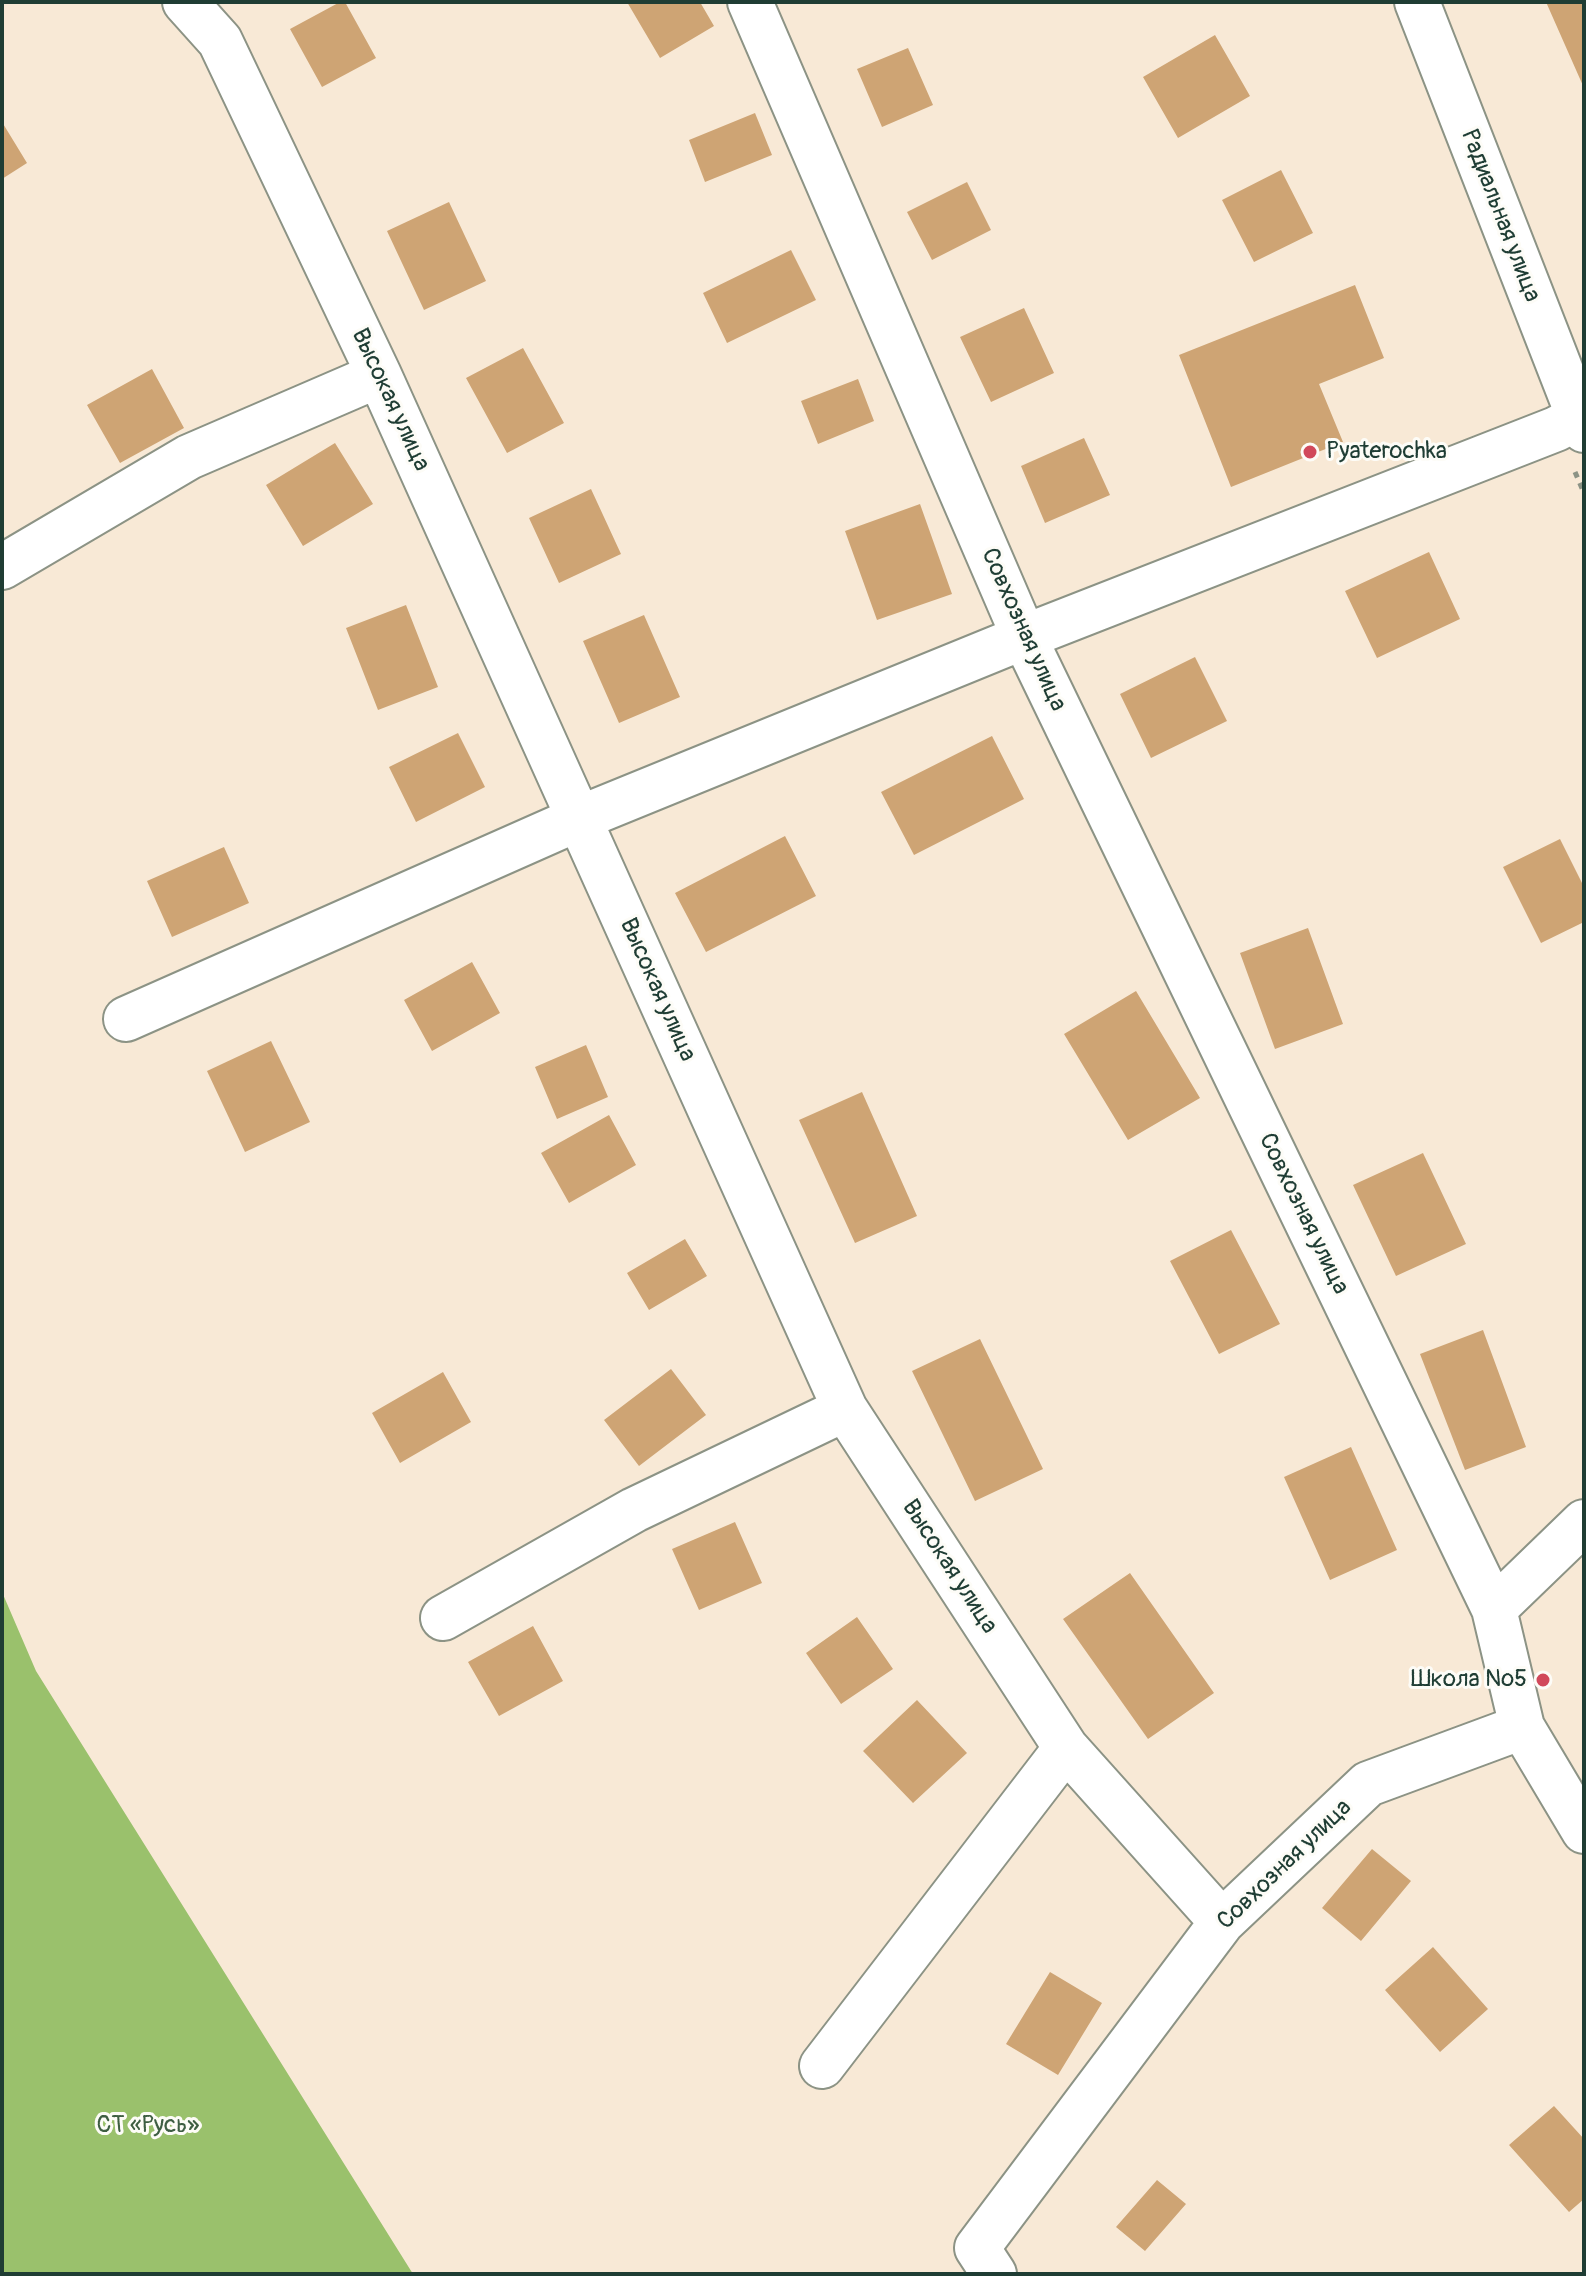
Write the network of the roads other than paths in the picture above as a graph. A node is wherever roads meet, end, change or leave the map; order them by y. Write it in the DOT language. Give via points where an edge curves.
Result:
graph roads {
  1 [pos="185,2"];
  2 [pos="750,2"];
  3 [pos="1417,2"];
  4 [pos="379,375"];
  5 [pos="1581,423"];
  6 [pos="2,567"];
  7 [pos="1024,637"];
  8 [pos="580,818"];
  9 [pos="126,1019"];
  10 [pos="845,1409"];
  11 [pos="1584,1522"];
  12 [pos="1494,1609"];
  13 [pos="443,1618"];
  14 [pos="1522,1727"];
  15 [pos="1066,1748"];
  16 [pos="1584,1831"];
  17 [pos="1222,1922"];
  18 [pos="822,2066"];
  19 [pos="986,2261"];
  1 -- 4 [label="street, Высокая улица" via="220,41"];
  2 -- 7 [label="street, Совхозная улица"];
  3 -- 5 [label="street, Радиальная улица"];
  4 -- 6 [label="street" via="189,457"];
  4 -- 8 [label="street, Высокая улица"];
  5 -- 7 [label="street"];
  7 -- 8 [label="street"];
  7 -- 12 [label="street, Совхозная улица"];
  8 -- 9 [label="street"];
  8 -- 10 [label="street, Высокая улица"];
  10 -- 13 [label="street" via="634,1510"];
  10 -- 15 [label="street, Высокая улица"];
  11 -- 12 [label="street"];
  12 -- 14 [label="street, Совхозная улица"];
  14 -- 16 [label="street"];
  14 -- 17 [label="street, Совхозная улица" via="1368,1784"];
  15 -- 17 [label="street, Высокая улица"];
  15 -- 18 [label="street"];
  17 -- 19 [label="street, Совхозная улица"];
}
